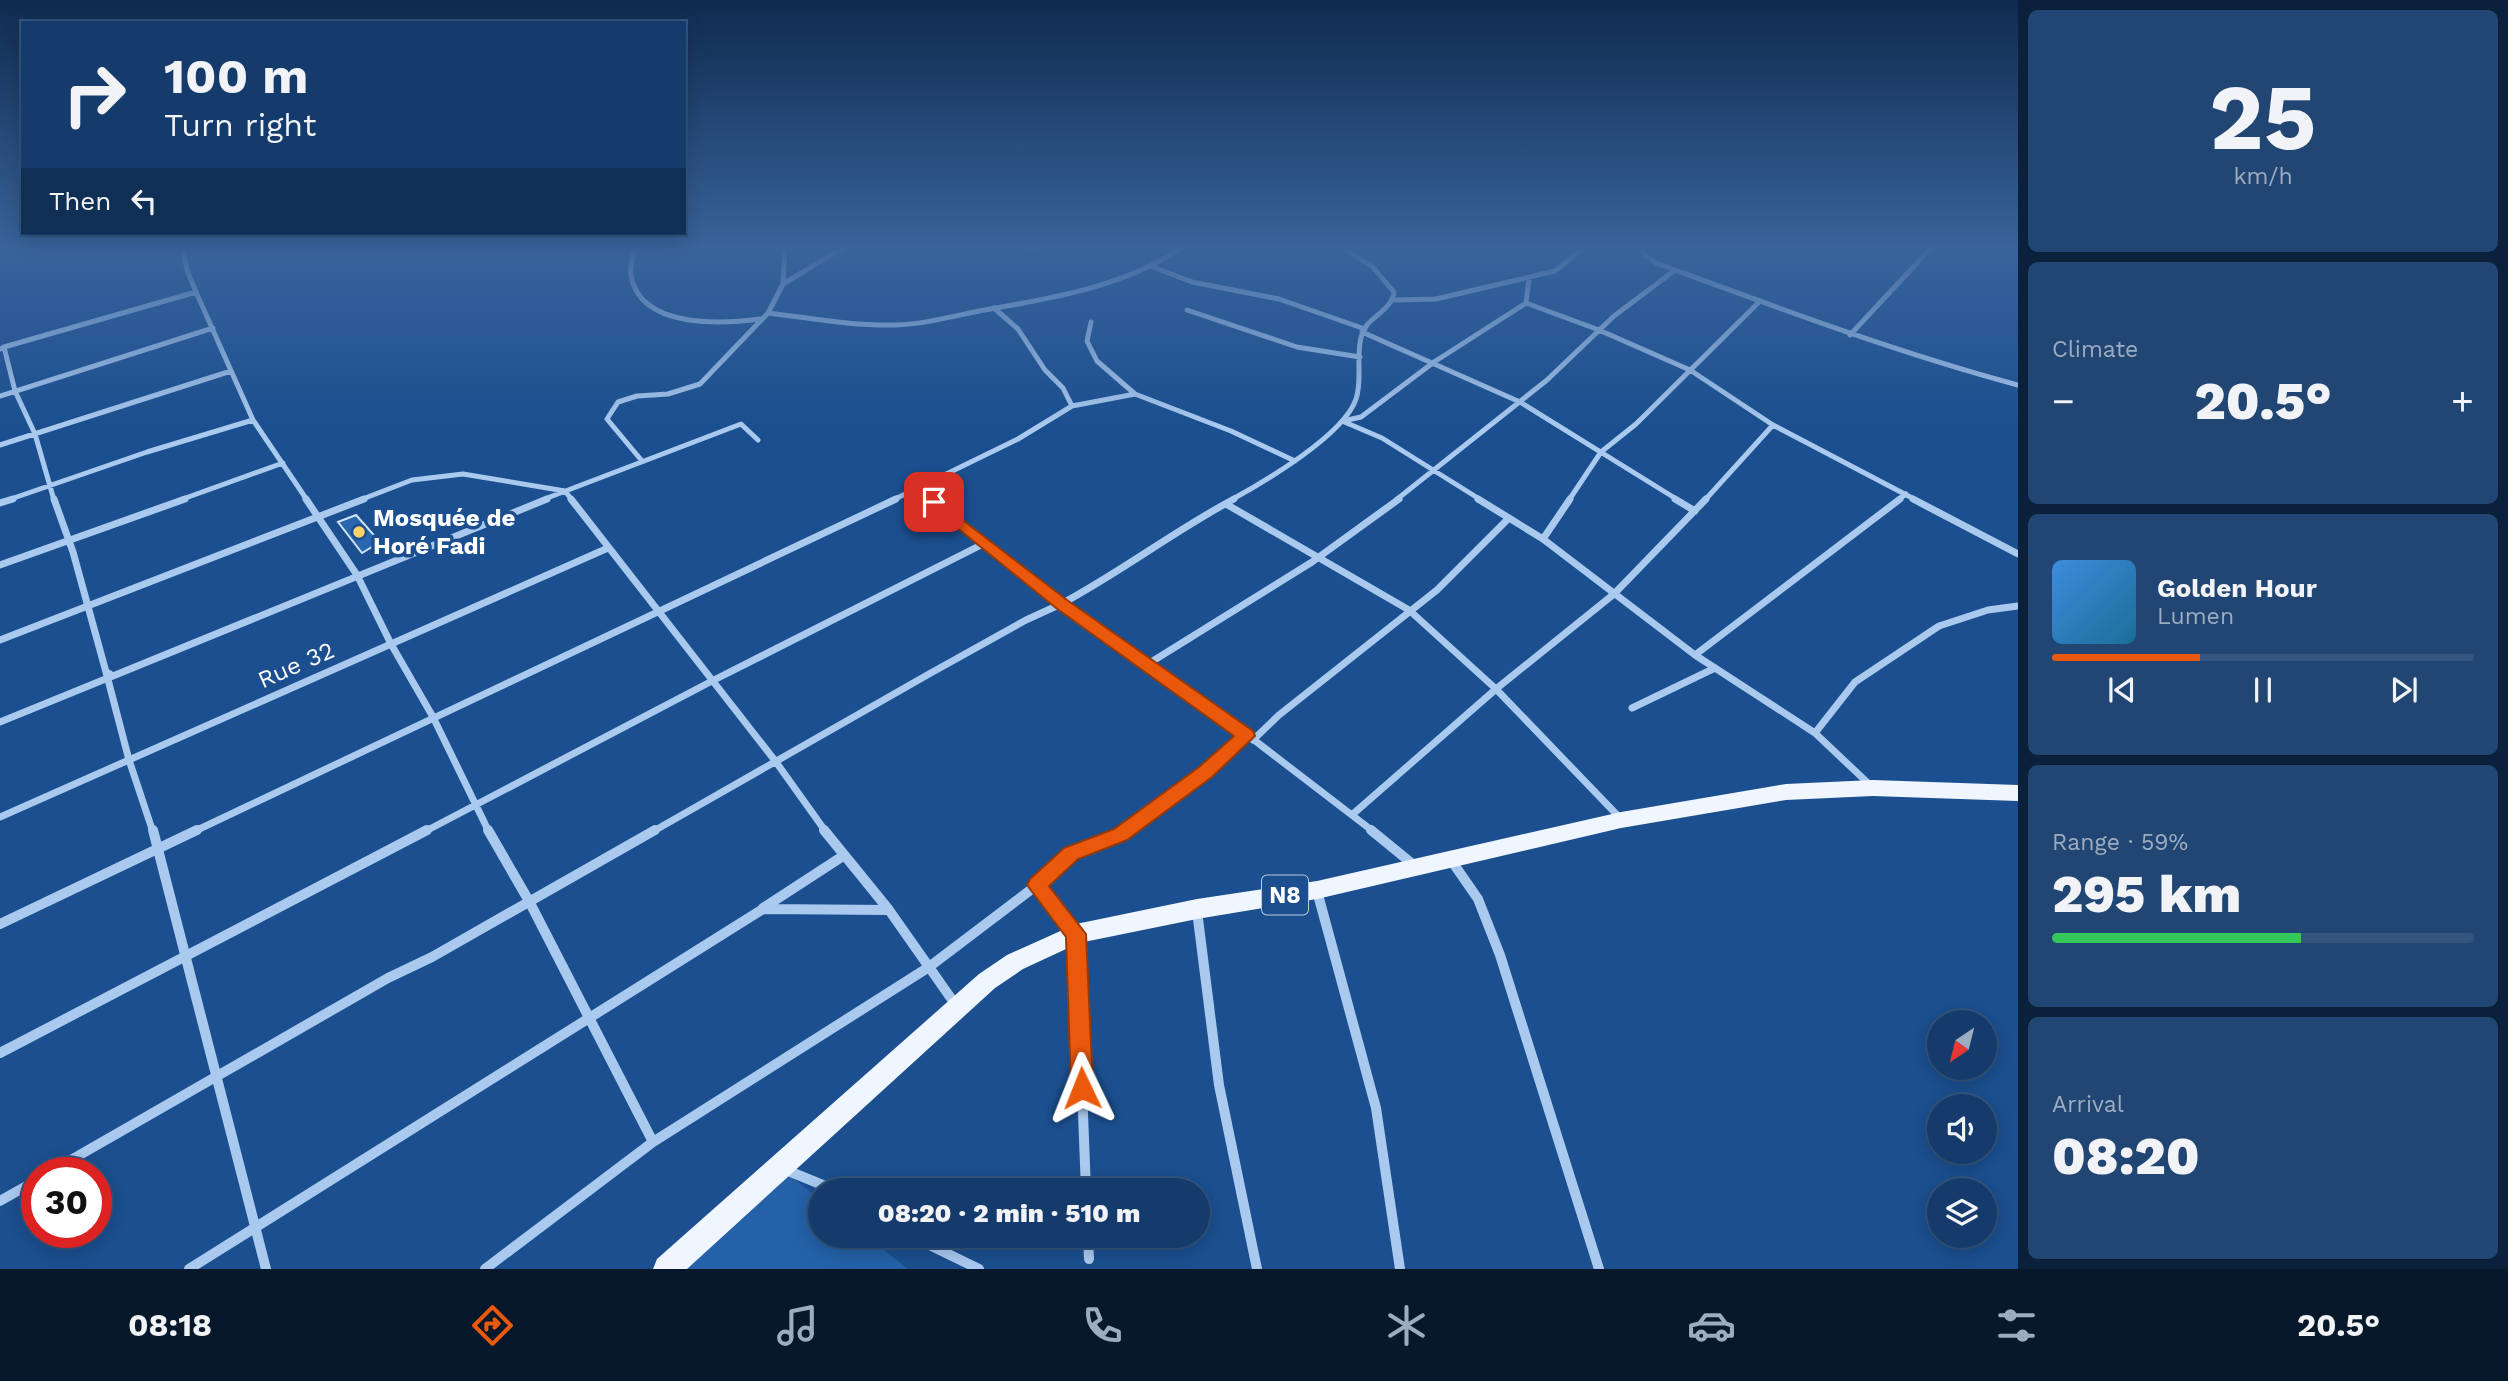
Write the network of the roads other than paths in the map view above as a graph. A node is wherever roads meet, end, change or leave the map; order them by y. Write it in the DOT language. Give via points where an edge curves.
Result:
graph roads {
  1 [pos="140,308"];
  2 [pos="204,308"];
  3 [pos="656,308"];
  4 [pos="770,308"];
  5 [pos="994,308"];
  6 [pos="1304,308"];
  7 [pos="1384,308"];
  8 [pos="1518,308"];
  9 [pos="1540,308"];
  10 [pos="1625,308"];
  11 [pos="1753,308"];
  12 [pos="1776,308"];
  13 [pos="1875,308"];
  14 [pos="1187,310"];
  15 [pos="768,313"];
  16 [pos="761,319"];
  17 [pos="1091,322"];
  18 [pos="213,328"];
  19 [pos="1363,330"];
  20 [pos="1599,330"];
  21 [pos="1850,335"];
  22 [pos="2,348"];
  23 [pos="1360,357"];
  24 [pos="1434,362"];
  25 [pos="1690,370"];
  26 [pos="231,371"];
  27 [pos="2018,385"];
  28 [pos="15,391"];
  29 [pos="1135,394"];
  30 [pos="0,396"];
  31 [pos="1520,402"];
  32 [pos="1072,406"];
  33 [pos="253,420"];
  34 [pos="1342,421"];
  35 [pos="1773,425"];
  36 [pos="35,434"];
  37 [pos="758,440"];
  38 [pos="0,445"];
  39 [pos="1601,453"];
  40 [pos="642,461"];
  41 [pos="1295,461"];
  42 [pos="283,463"];
  43 [pos="1436,471"];
  44 [pos="49,486"];
  45 [pos="916,488"];
  46 [pos="565,491"];
  47 [pos="1906,494"];
  48 [pos="0,503"];
  49 [pos="1226,503"];
  50 [pos="1695,511"];
  51 [pos="320,518"];
  52 [pos="1510,519"];
  53 [pos="69,539"];
  54 [pos="1543,540"];
  55 [pos="985,544"];
  56 [pos="608,548"];
  57 [pos="2018,554"];
  58 [pos="1319,557"];
  59 [pos="0,565"];
  60 [pos="357,575"];
  61 [pos="1614,594"];
  62 [pos="1061,604"];
  63 [pos="88,606"];
  64 [pos="2018,606"];
  65 [pos="657,610"];
  66 [pos="1409,610"];
  67 [pos="0,640"];
  68 [pos="391,644"];
  69 [pos="1695,655"];
  70 [pos="1148,664"];
  71 [pos="1715,668"];
  72 [pos="109,675"];
  73 [pos="712,681"];
  74 [pos="1496,689"];
  75 [pos="1632,708"];
  76 [pos="433,717"];
  77 [pos="0,722"];
  78 [pos="1815,733"];
  79 [pos="1250,738"];
  80 [pos="129,760"];
  81 [pos="776,762"];
  82 [pos="1873,788"];
  83 [pos="2018,793"];
  84 [pos="474,805"];
  85 [pos="1353,814"];
  86 [pos="0,817"];
  87 [pos="1621,820"];
  88 [pos="159,848"];
  89 [pos="843,856"];
  90 [pos="1451,859"];
  91 [pos="1415,867"];
  92 [pos="1037,885"];
  93 [pos="1317,890"];
  94 [pos="529,901"];
  95 [pos="763,908"];
  96 [pos="1197,909"];
  97 [pos="889,910"];
  98 [pos="0,924"];
  99 [pos="1076,934"];
  100 [pos="187,955"];
  101 [pos="929,967"];
  102 [pos="957,1008"];
  103 [pos="587,1018"];
  104 [pos="0,1053"];
  105 [pos="216,1076"];
  106 [pos="653,1142"];
  107 [pos="76,1157"];
  108 [pos="779,1167"];
  109 [pos="1086,1178"];
  110 [pos="808,1179"];
  111 [pos="21,1189"];
  112 [pos="0,1201"];
  113 [pos="254,1228"];
  114 [pos="936,1248"];
  115 [pos="1089,1248"];
  116 [pos="1089,1259"];
  117 [pos="189,1269"];
  118 [pos="265,1269"];
  119 [pos="485,1269"];
  120 [pos="667,1269"];
  121 [pos="979,1269"];
  122 [pos="1257,1269"];
  123 [pos="1400,1269"];
  124 [pos="1599,1269"];
  1 -- 22 [label="street"];
  2 -- 18 [label="street"];
  3 -- 16 [label="street" via="697,323"];
  4 -- 15 [label="street"];
  5 -- 15 [label="street" via="942,321 896,325"];
  5 -- 32 [label="street" via="1018,329"];
  6 -- 19 [label="street"];
  7 -- 19 [label="street"];
  8 -- 24 [label="street"];
  9 -- 20 [label="street"];
  10 -- 20 [label="street"];
  11 -- 25 [label="street"];
  12 -- 21 [label="street"];
  13 -- 21 [label="street"];
  14 -- 23 [label="street" via="1297,348"];
  15 -- 16 [label="street"];
  16 -- 40 [label="street" via="700,384 618,402 607,419"];
  17 -- 29 [label="street" via="1087,341 1097,361"];
  18 -- 26 [label="street"];
  18 -- 28 [label="street"];
  19 -- 23 [label="street"];
  19 -- 24 [label="street"];
  20 -- 25 [label="street"];
  20 -- 31 [label="street"];
  21 -- 27 [label="street"];
  22 -- 28 [label="street"];
  23 -- 34 [label="street" via="1356,399"];
  24 -- 31 [label="street"];
  24 -- 34 [label="street" via="1361,417"];
  25 -- 35 [label="street"];
  25 -- 39 [label="street"];
  26 -- 33 [label="street"];
  26 -- 36 [label="street"];
  28 -- 30 [label="street"];
  28 -- 36 [label="street"];
  29 -- 32 [label="street"];
  29 -- 41 [label="street" via="1278,450"];
  31 -- 39 [label="street"];
  31 -- 43 [label="street"];
  32 -- 45 [label="street" via="1018,439"];
  33 -- 42 [label="street"];
  33 -- 44 [label="street"];
  34 -- 41 [label="street"];
  34 -- 43 [label="street"];
  35 -- 47 [label="street"];
  35 -- 50 [label="street"];
  36 -- 38 [label="street"];
  36 -- 44 [label="street"];
  37 -- 40 [label="street" via="741,424"];
  39 -- 50 [label="street"];
  39 -- 54 [label="street"];
  40 -- 46 [label="street"];
  41 -- 49 [label="street"];
  42 -- 51 [label="street"];
  42 -- 53 [label="street"];
  43 -- 52 [label="street"];
  43 -- 58 [label="street"];
  44 -- 48 [label="street"];
  44 -- 53 [label="street"];
  45 -- 55 [label="street"];
  45 -- 65 [label="street"];
  46 -- 51 [label="street" via="463,474 412,481"];
  46 -- 56 [label="street"];
  46 -- 60 [label="street"];
  47 -- 57 [label="street"];
  47 -- 69 [label="street"];
  49 -- 58 [label="street"];
  49 -- 62 [label="street"];
  50 -- 61 [label="street"];
  51 -- 60 [label="street"];
  51 -- 63 [label="street"];
  52 -- 54 [label="street"];
  52 -- 66 [label="street" via="1437,590"];
  53 -- 59 [label="street"];
  53 -- 63 [label="street"];
  54 -- 61 [label="street"];
  55 -- 62 [label="street"];
  55 -- 73 [label="street"];
  56 -- 65 [label="street"];
  56 -- 68 [label="street, Rue 32"];
  58 -- 66 [label="street"];
  58 -- 70 [label="street"];
  60 -- 68 [label="street"];
  60 -- 72 [label="street"];
  61 -- 69 [label="street"];
  61 -- 74 [label="street"];
  62 -- 70 [label="street"];
  62 -- 81 [label="street"];
  63 -- 67 [label="street"];
  63 -- 72 [label="street"];
  64 -- 78 [label="street" via="1939,626 1854,682"];
  65 -- 73 [label="street"];
  65 -- 76 [label="street"];
  66 -- 74 [label="street"];
  66 -- 79 [label="street"];
  68 -- 76 [label="street"];
  68 -- 80 [label="street, Rue 32"];
  69 -- 71 [label="street"];
  70 -- 79 [label="street"];
  71 -- 75 [label="street"];
  71 -- 78 [label="street"];
  72 -- 77 [label="street"];
  72 -- 80 [label="street"];
  73 -- 81 [label="street"];
  73 -- 84 [label="street"];
  74 -- 85 [label="street"];
  74 -- 87 [label="street"];
  76 -- 84 [label="street"];
  76 -- 88 [label="street"];
  78 -- 82 [label="street"];
  79 -- 85 [label="street"];
  79 -- 92 [label="street" via="1121,834 1071,853"];
  80 -- 86 [label="street, Rue 32"];
  80 -- 88 [label="street"];
  81 -- 89 [label="street"];
  81 -- 94 [label="street"];
  82 -- 83 [label="main road, N8"];
  82 -- 87 [label="main road, N8" via="1786,792"];
  84 -- 94 [label="street"];
  84 -- 100 [label="street"];
  85 -- 91 [label="street"];
  87 -- 90 [label="main road, N8"];
  88 -- 98 [label="street"];
  88 -- 100 [label="street"];
  89 -- 95 [label="street"];
  89 -- 97 [label="street"];
  90 -- 91 [label="main road, N8"];
  90 -- 124 [label="street" via="1478,900 1500,955"];
  91 -- 93 [label="main road, N8"];
  92 -- 99 [label="street"];
  92 -- 101 [label="street"];
  93 -- 96 [label="main road, N8"];
  93 -- 123 [label="street" via="1376,1108"];
  94 -- 103 [label="street"];
  94 -- 105 [label="street"];
  95 -- 97 [label="street"];
  95 -- 103 [label="street"];
  96 -- 99 [label="main road, N8"];
  96 -- 122 [label="street" via="1219,1085"];
  97 -- 101 [label="street"];
  99 -- 102 [label="main road, N8" via="1015,962"];
  99 -- 109 [label="street"];
  100 -- 104 [label="street"];
  100 -- 105 [label="street"];
  101 -- 102 [label="street"];
  101 -- 106 [label="street"];
  102 -- 108 [label="main road, N8"];
  103 -- 106 [label="street"];
  103 -- 113 [label="street"];
  105 -- 107 [label="street"];
  105 -- 113 [label="street"];
  106 -- 119 [label="street"];
  108 -- 110 [label="street"];
  108 -- 120 [label="main road, N8"];
  111 -- 112 [label="street"];
  113 -- 117 [label="street"];
  113 -- 118 [label="street"];
  114 -- 121 [label="street"];
  115 -- 116 [label="street"];
}
